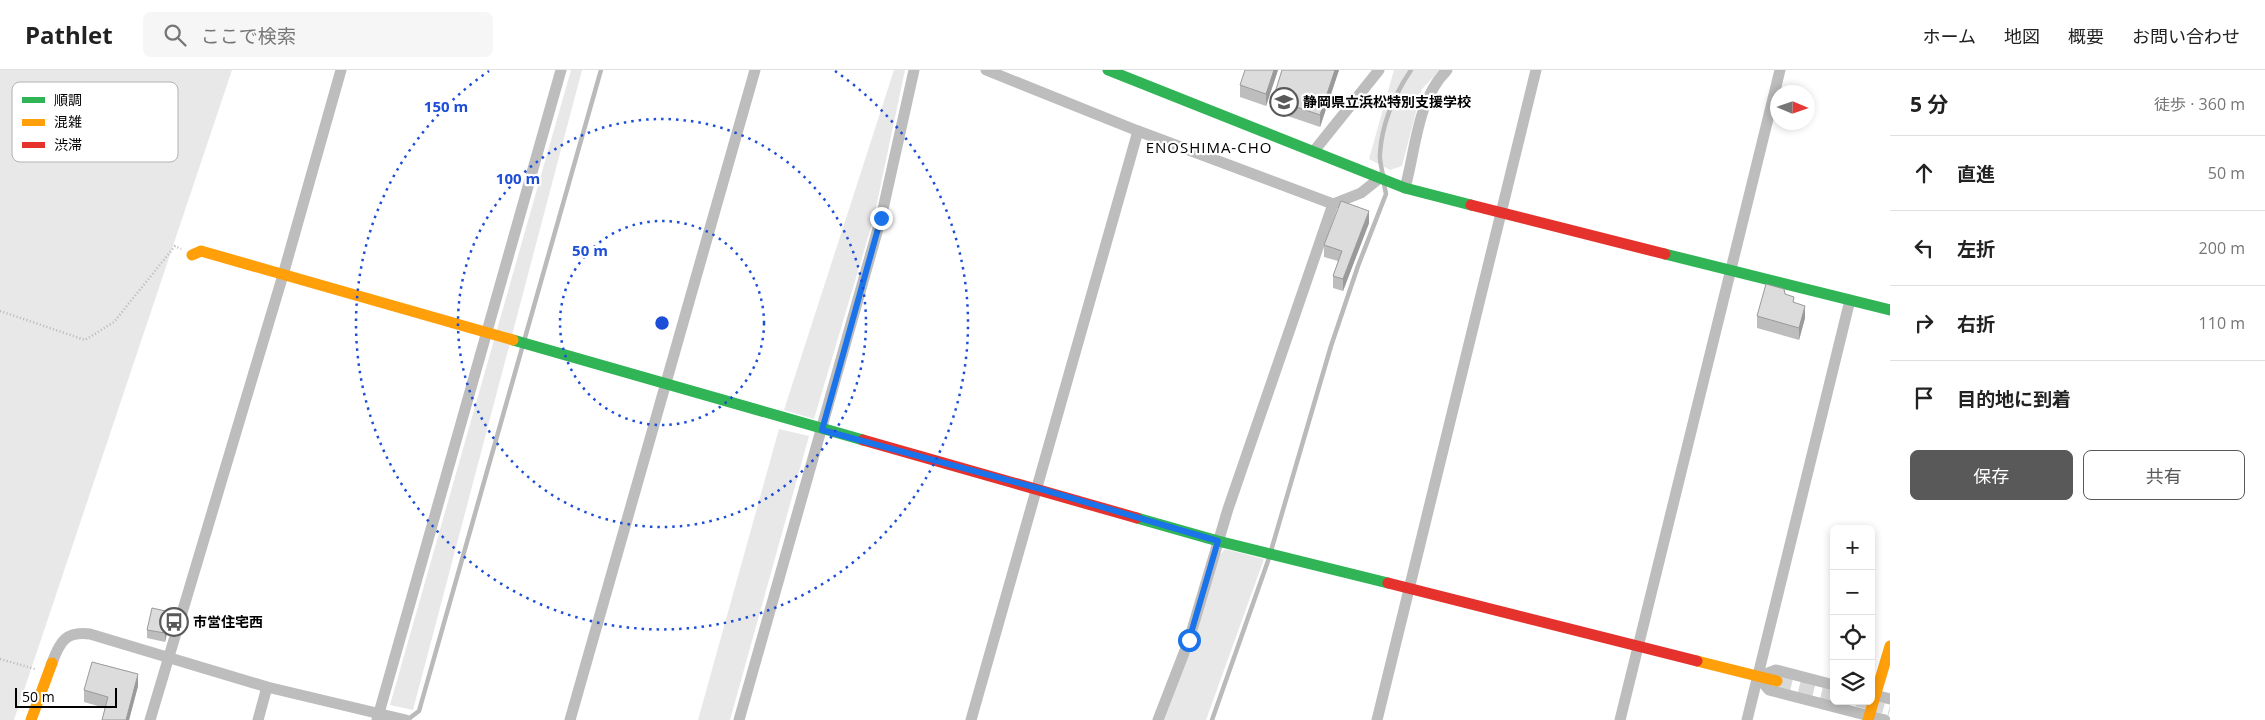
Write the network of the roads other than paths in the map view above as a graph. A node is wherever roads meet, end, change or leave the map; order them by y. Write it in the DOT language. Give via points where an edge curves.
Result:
graph roads {
  1 [pos="341,70"];
  2 [pos="561,70"];
  3 [pos="755,70"];
  4 [pos="914,70"];
  5 [pos="986,70"];
  6 [pos="1108,70"];
  7 [pos="1379,70"];
  8 [pos="1447,70"];
  9 [pos="1536,70"];
  10 [pos="1780,70"];
  11 [pos="1138,131"];
  12 [pos="1314,151"];
  13 [pos="1382,177"];
  14 [pos="1405,188"];
  15 [pos="1333,204"];
  16 [pos="1501,213"];
  17 [pos="192,256"];
  18 [pos="1730,269"];
  19 [pos="283,276"];
  20 [pos="1850,300"];
  21 [pos="1890,310"];
  22 [pos="491,333"];
  23 [pos="665,384"];
  24 [pos="822,430"];
  25 [pos="1037,488"];
  26 [pos="1218,541"];
  27 [pos="1409,590"];
  28 [pos="1890,646"];
  29 [pos="1638,648"];
  30 [pos="168,658"];
  31 [pos="52,663"];
  32 [pos="1758,677"];
  33 [pos="1778,681"];
  34 [pos="1830,683"];
  35 [pos="267,687"];
  36 [pos="1875,688"];
  37 [pos="1875,695"];
  38 [pos="1890,699"];
  39 [pos="1871,705"];
  40 [pos="378,717"];
  41 [pos="1869,718"];
  42 [pos="32,720"];
  43 [pos="150,720"];
  44 [pos="258,720"];
  45 [pos="406,720"];
  46 [pos="570,720"];
  47 [pos="739,720"];
  48 [pos="970,720"];
  49 [pos="1158,720"];
  50 [pos="1377,720"];
  51 [pos="1620,720"];
  52 [pos="1747,720"];
  53 [pos="1885,720"];
  1 -- 19 [label="street"];
  2 -- 22 [label="street"];
  3 -- 23 [label="street"];
  4 -- 24 [label="street" via="881,218"];
  5 -- 11 [label="street"];
  6 -- 12 [label="main road"];
  7 -- 12 [label="street"];
  8 -- 14 [label="street" via="1427,96"];
  9 -- 16 [label="street"];
  10 -- 18 [label="street"];
  11 -- 15 [label="street"];
  11 -- 25 [label="street"];
  12 -- 13 [label="main road"];
  13 -- 14 [label="main road"];
  13 -- 15 [label="street" via="1361,193"];
  14 -- 16 [label="main road"];
  15 -- 26 [label="street"];
  16 -- 18 [label="main road"];
  16 -- 27 [label="street"];
  17 -- 19 [label="main road" via="200,251"];
  18 -- 20 [label="main road"];
  18 -- 29 [label="street"];
  19 -- 22 [label="main road"];
  19 -- 30 [label="street"];
  20 -- 21 [label="main road"];
  20 -- 32 [label="street"];
  22 -- 23 [label="main road"];
  22 -- 40 [label="street"];
  23 -- 24 [label="main road"];
  23 -- 46 [label="street"];
  24 -- 25 [label="main road"];
  24 -- 47 [label="street"];
  25 -- 26 [label="main road"];
  25 -- 48 [label="street"];
  26 -- 27 [label="main road"];
  26 -- 49 [label="street" via="1189,640"];
  27 -- 29 [label="main road"];
  27 -- 50 [label="street"];
  28 -- 36 [label="main road"];
  29 -- 32 [label="main road"];
  29 -- 51 [label="street"];
  30 -- 31 [label="street" via="75,632 66,637"];
  30 -- 35 [label="street"];
  30 -- 43 [label="street"];
  31 -- 42 [label="main road"];
  32 -- 33 [label="main road"];
  32 -- 34 [label="street" via="1776,670"];
  32 -- 41 [label="street" via="1769,690"];
  32 -- 52 [label="street"];
  35 -- 40 [label="street"];
  35 -- 44 [label="street"];
  37 -- 38 [label="street"];
  39 -- 41 [label="main road"];
  40 -- 45 [label="street"];
  41 -- 53 [label="street"];
}
